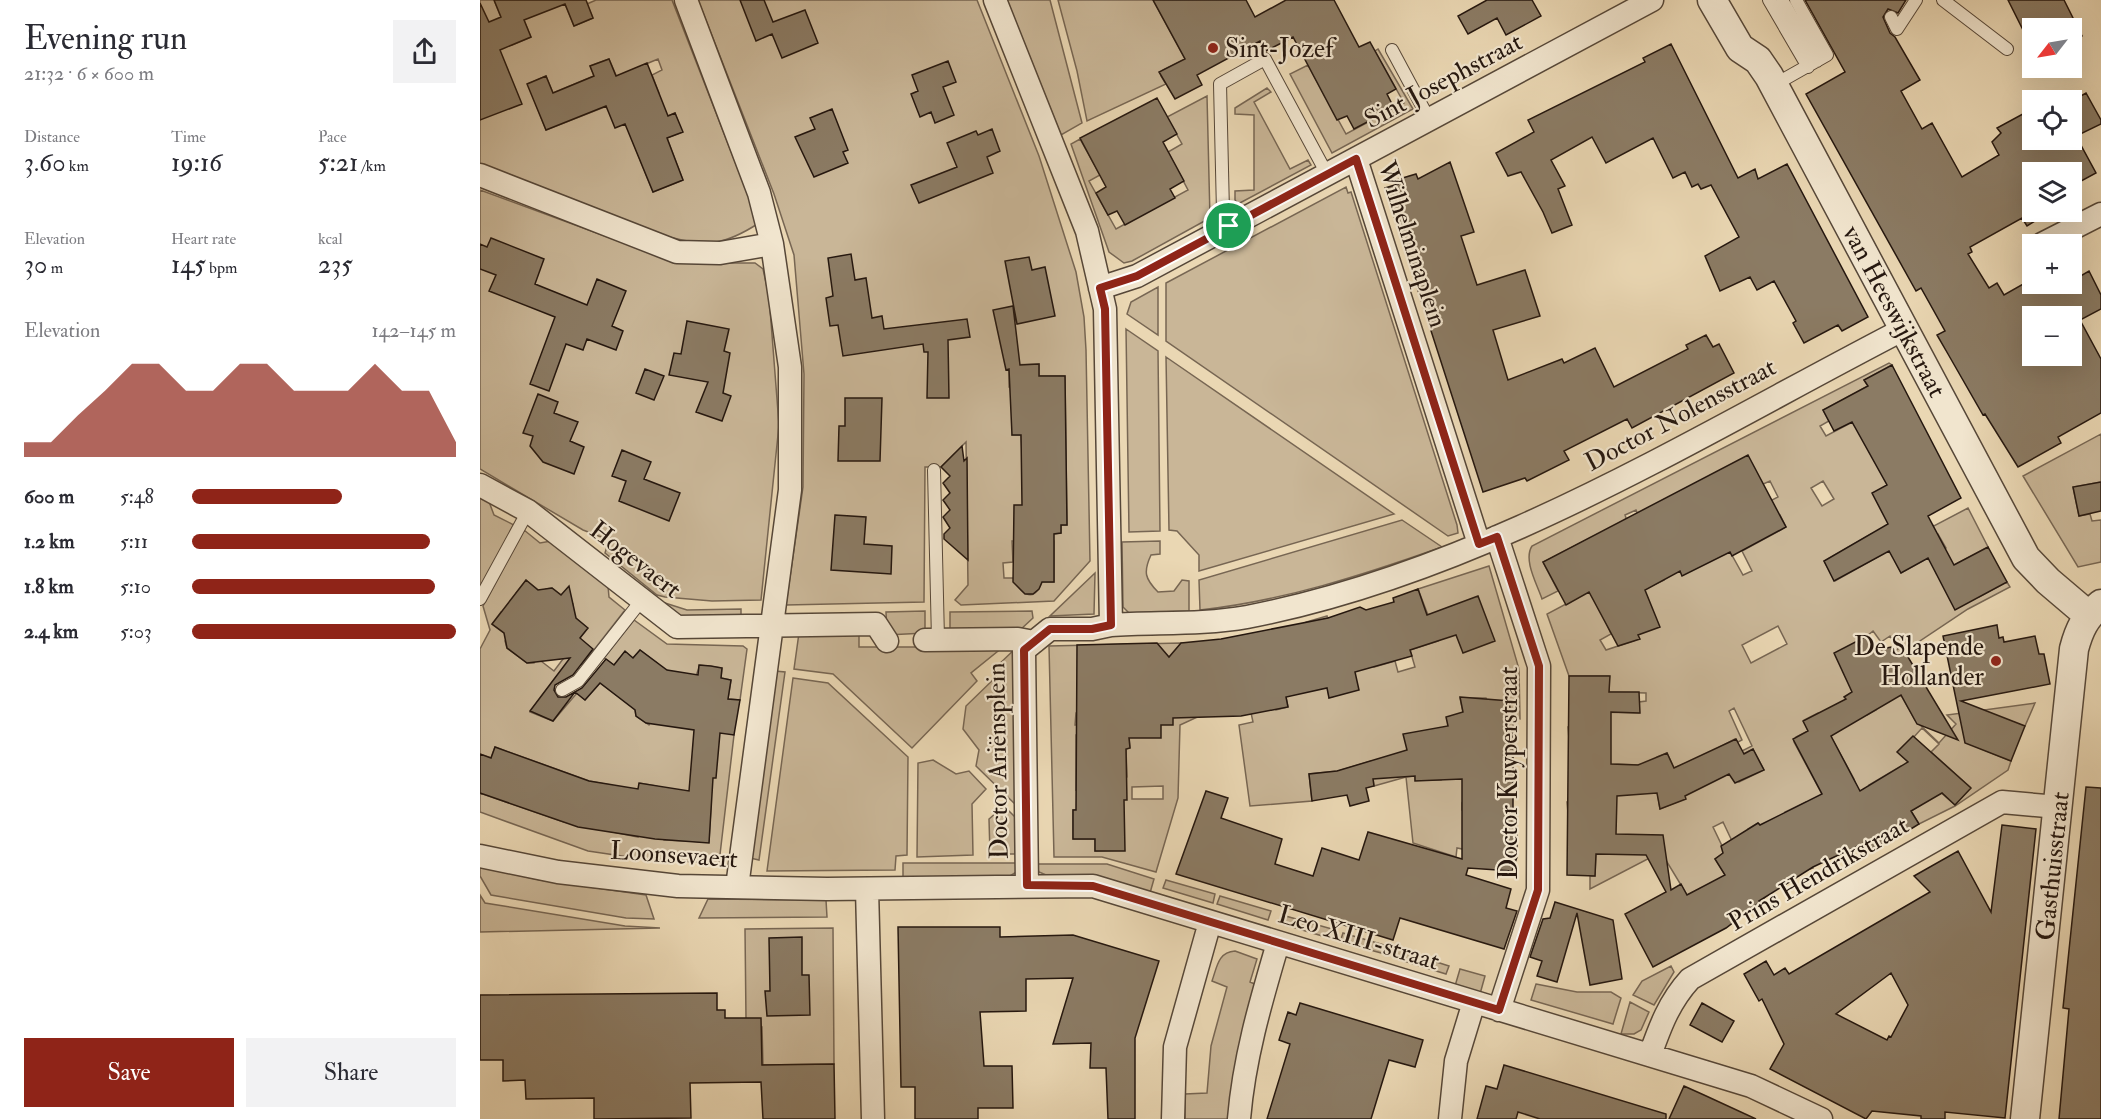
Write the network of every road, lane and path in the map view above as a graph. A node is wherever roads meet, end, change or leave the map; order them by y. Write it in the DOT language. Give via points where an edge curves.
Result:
graph roads {
  1 [pos="686,0"];
  2 [pos="995,0"];
  3 [pos="1652,0"];
  4 [pos="1712,0"];
  5 [pos="1769,0"];
  6 [pos="1782,0"];
  7 [pos="1796,0"];
  8 [pos="1917,0"];
  9 [pos="1943,0"];
  10 [pos="1612,9"];
  11 [pos="1894,23"];
  12 [pos="2007,49"];
  13 [pos="1392,50"];
  14 [pos="1812,64"];
  15 [pos="1774,85"];
  16 [pos="1430,119"];
  17 [pos="1356,159"];
  18 [pos="1327,174"];
  19 [pos="480,175"];
  20 [pos="2101,214"];
  21 [pos="1229,226"];
  22 [pos="2062,234"];
  23 [pos="772,244"];
  24 [pos="1100,288"];
  25 [pos="1904,329"];
  26 [pos="934,470"];
  27 [pos="480,485"];
  28 [pos="528,511"];
  29 [pos="1488,541"];
  30 [pos="480,599"];
  31 [pos="641,601"];
  32 [pos="2094,610"];
  33 [pos="1111,625"];
  34 [pos="772,626"];
  35 [pos="932,640"];
  36 [pos="887,641"];
  37 [pos="1034,642"];
  38 [pos="562,690"];
  39 [pos="2058,807"];
  40 [pos="480,856"];
  41 [pos="1027,885"];
  42 [pos="737,887"];
  43 [pos="867,889"];
  44 [pos="1210,922"];
  45 [pos="1278,942"];
  46 [pos="1474,1002"];
  47 [pos="1499,1010"];
  48 [pos="1650,1055"];
  49 [pos="873,1119"];
  50 [pos="1173,1119"];
  51 [pos="1239,1119"];
  52 [pos="1450,1119"];
  53 [pos="1821,1119"];
  54 [pos="2025,1119"];
  1 -- 23 [label="street" via="759,193"];
  2 -- 24 [label="street" via="1087,231"];
  3 -- 10 [label="street, Sint Josephstraat"];
  4 -- 15 [label="street, van Heeswijkstraat" via="1740,48 1758,60"];
  5 -- 14 [label="lane"];
  6 -- 14 [label="lane"];
  7 -- 14 [label="lane" via="1827,55"];
  8 -- 11 [label="lane"];
  9 -- 12 [label="lane"];
  10 -- 16 [label="street, Sint Josephstraat"];
  13 -- 16 [label="lane"];
  14 -- 15 [label="lane"];
  15 -- 25 [label="street, van Heeswijkstraat"];
  16 -- 17 [label="street, Sint Josephstraat"];
  17 -- 18 [label="street, Wilhelminaplein"];
  17 -- 29 [label="street, Wilhelminaplein"];
  18 -- 21 [label="street, Wilhelminaplein"];
  18 -- 21 [label="lane" via="1265,59 1220,84 1223,212"];
  19 -- 23 [label="street" via="677,252 720,253"];
  20 -- 22 [label="street"];
  21 -- 24 [label="street, Wilhelminaplein" via="1137,276"];
  23 -- 34 [label="street" via="790,367 791,456"];
  24 -- 33 [label="street" via="1105,309"];
  25 -- 29 [label="street, Doctor Nolensstraat" via="1580,499"];
  25 -- 32 [label="street, van Heeswijkstraat" via="2026,558 2048,581"];
  26 -- 35 [label="lane"];
  27 -- 28 [label="street, Hogevaert"];
  28 -- 30 [label="lane"];
  28 -- 31 [label="street, Hogevaert"];
  29 -- 33 [label="street" via="1362,586 1264,613 1195,622"];
  29 -- 47 [label="street, Doctor Kuyperstraat" via="1539,666 1538,890"];
  31 -- 34 [label="street, Hogevaert" via="677,627"];
  31 -- 38 [label="lane" via="578,681"];
  32 -- 39 [label="street, Gasthuisstraat" via="2080,629 2074,650"];
  33 -- 37 [label="street" via="1050,629"];
  34 -- 36 [label="street" via="876,624"];
  34 -- 42 [label="street"];
  35 -- 37 [label="street, Doctor Ariënsplein"];
  37 -- 41 [label="street, Doctor Ariënsplein" via="1024,650"];
  39 -- 48 [label="street, Prins Hendrikstraat" via="2002,802 1690,979 1675,995"];
  39 -- 54 [label="street, Gasthuisstraat"];
  40 -- 42 [label="street, Loonsevaert" via="619,881"];
  41 -- 43 [label="street, Leo XIII-straat"];
  41 -- 44 [label="street, Leo XIII-straat" via="1093,886"];
  42 -- 43 [label="street, Loonsevaert"];
  43 -- 49 [label="street"];
  44 -- 45 [label="street, Leo XIII-straat"];
  44 -- 50 [label="street" via="1175,1047"];
  45 -- 46 [label="street, Leo XIII-straat"];
  45 -- 51 [label="street" via="1250,1042"];
  46 -- 47 [label="street, Leo XIII-straat"];
  46 -- 52 [label="street" via="1456,1061"];
  47 -- 48 [label="street, Leo XIII-straat"];
  48 -- 53 [label="street, Leo XIII-straat" via="1751,1086"];
}
